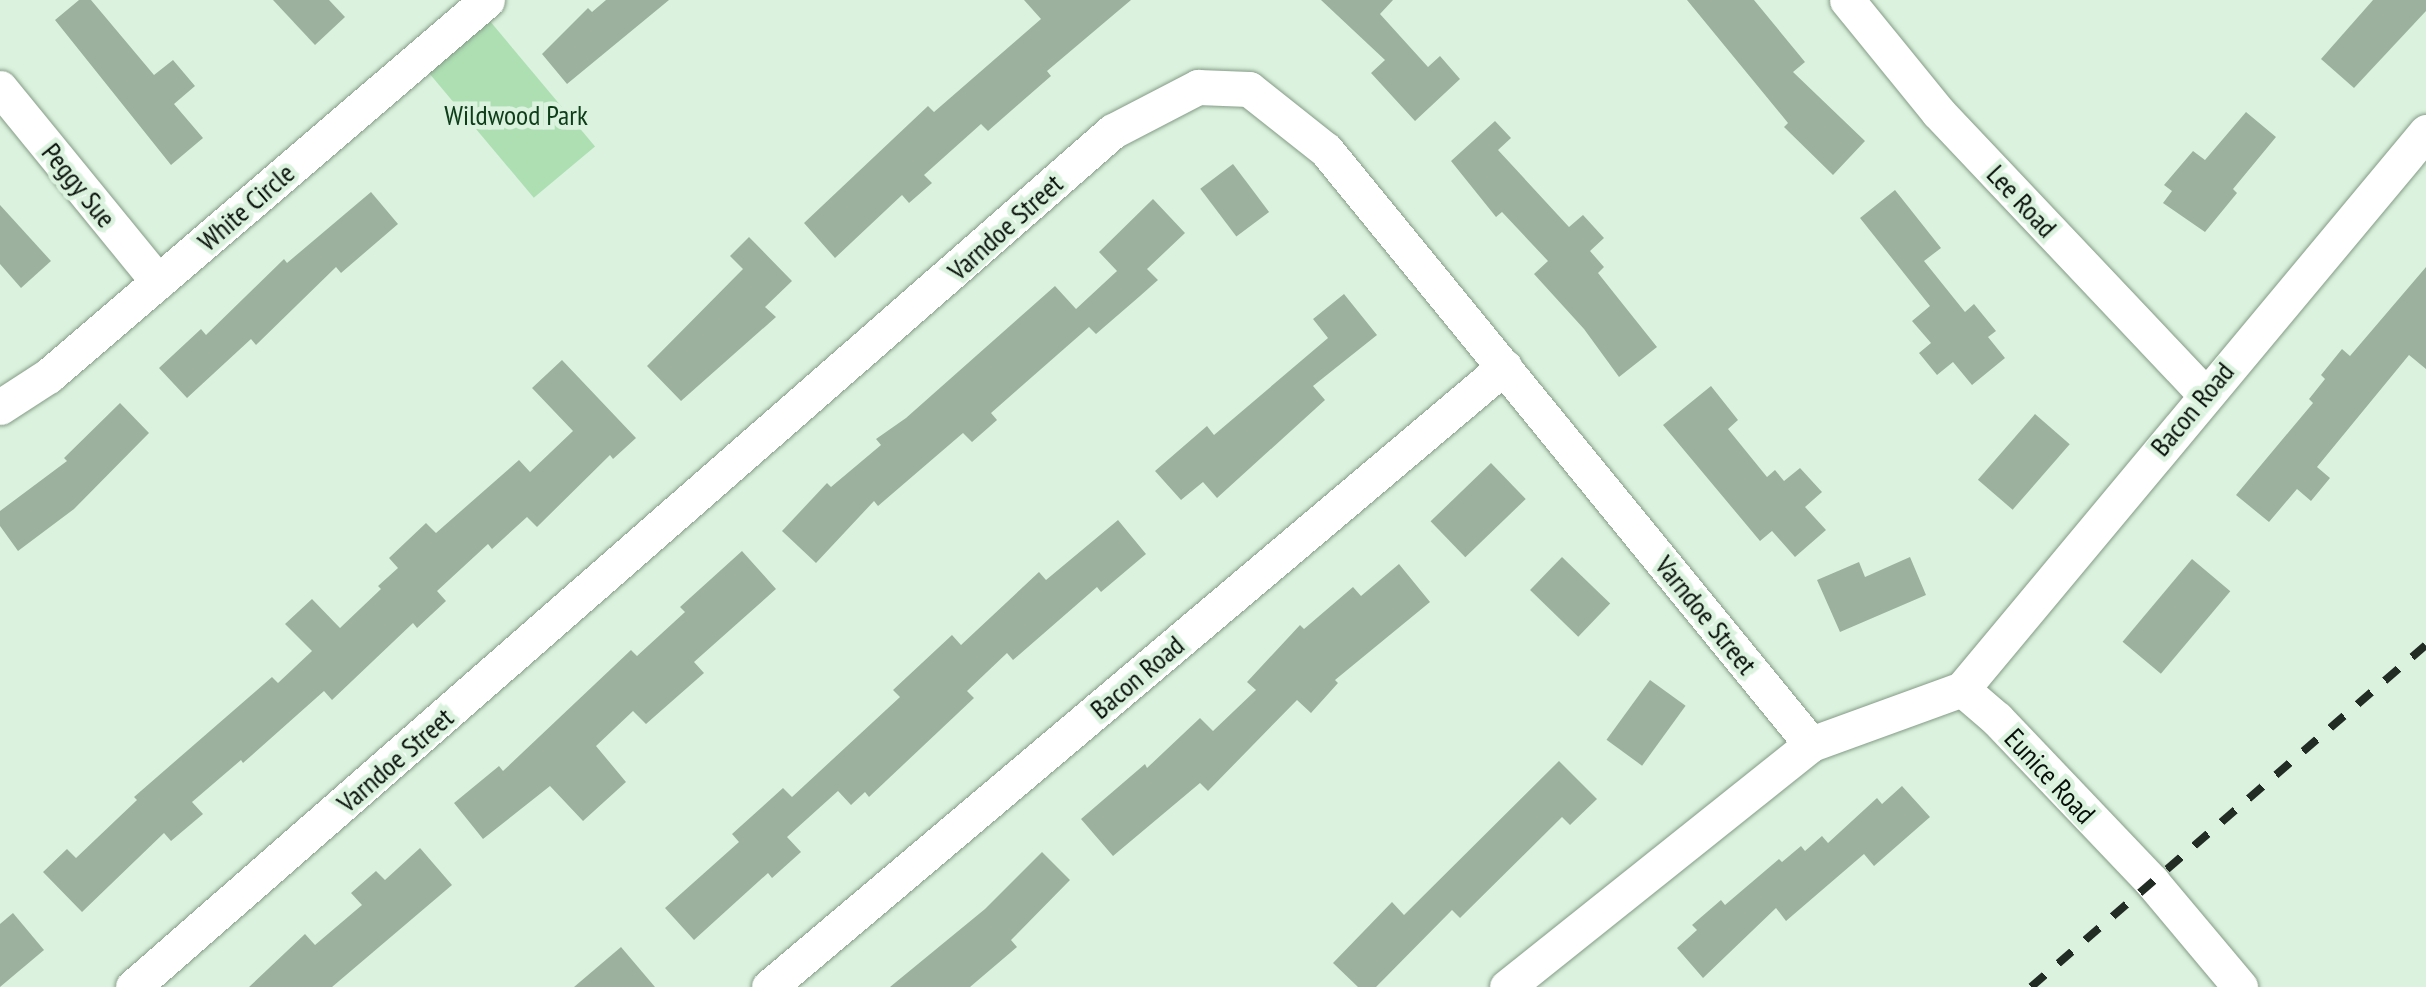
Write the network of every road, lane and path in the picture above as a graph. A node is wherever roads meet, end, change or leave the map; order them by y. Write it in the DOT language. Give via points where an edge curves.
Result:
graph roads {
  1 [pos="487,0"];
  2 [pos="1847,0"];
  3 [pos="448,12"];
  4 [pos="0,88"];
  5 [pos="2426,132"];
  6 [pos="158,282"];
  7 [pos="1504,367"];
  8 [pos="2204,394"];
  9 [pos="0,407"];
  10 [pos="1962,689"];
  11 [pos="1810,744"];
  12 [pos="133,987"];
  13 [pos="769,987"];
  14 [pos="1507,987"];
  15 [pos="2240,987"];
  1 -- 3 [label="street, White Circle"];
  2 -- 8 [label="street, Lee Road" via="1938,112"];
  3 -- 6 [label="street, White Circle"];
  4 -- 6 [label="street, Peggy Sue"];
  5 -- 8 [label="street, Bacon Road"];
  6 -- 9 [label="street, White Circle" via="48,376"];
  7 -- 11 [label="street, Varndoe Street"];
  7 -- 12 [label="street, Varndoe Street" via="1326,150 1249,89 1198,87 1113,131"];
  7 -- 13 [label="street, Bacon Road"];
  8 -- 10 [label="street, Bacon Road"];
  10 -- 11 [label="street"];
  10 -- 15 [label="street, Eunice Road" via="2152,882"];
  11 -- 14 [label="street"];
}
